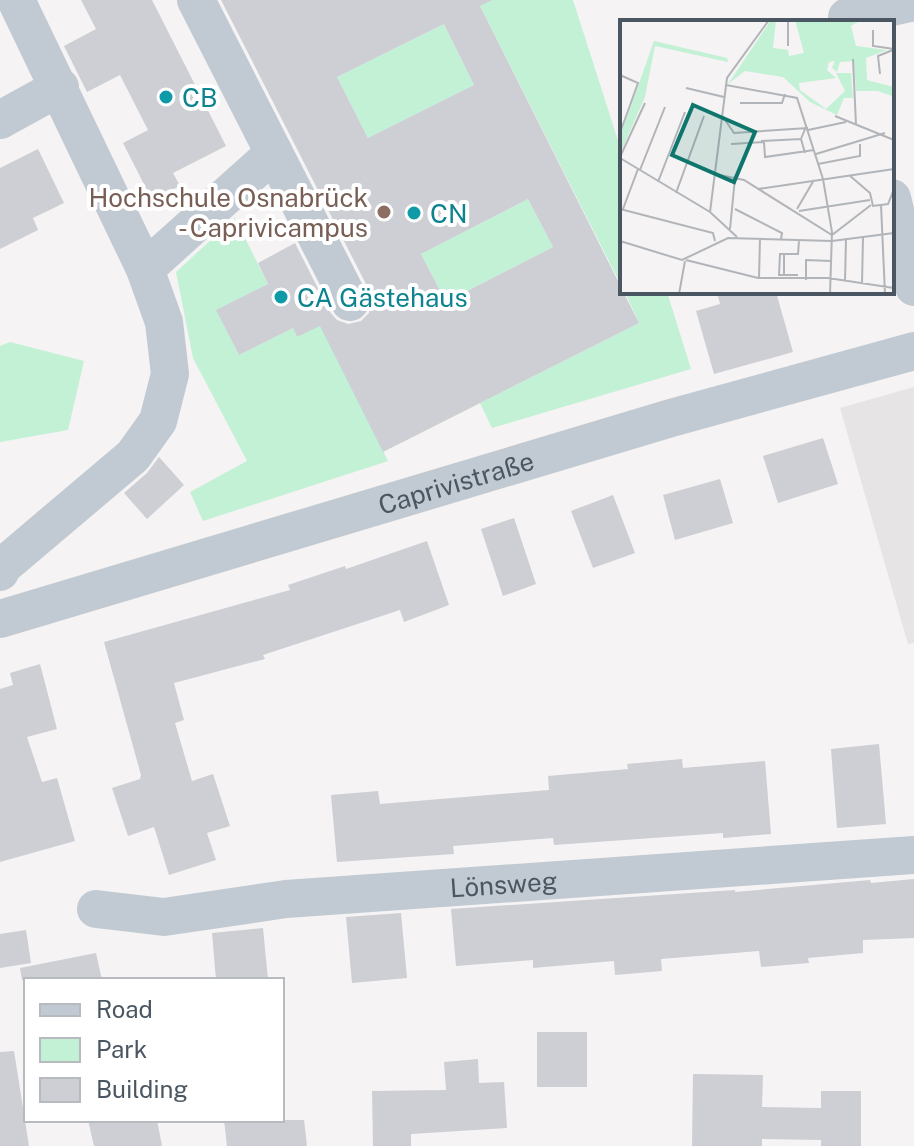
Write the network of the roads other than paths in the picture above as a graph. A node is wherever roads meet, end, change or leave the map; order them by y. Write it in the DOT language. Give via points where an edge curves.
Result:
graph roads {
  1 [pos="16,0"];
  2 [pos="174,0"];
  3 [pos="196,0"];
  4 [pos="914,2"];
  5 [pos="847,13"];
  6 [pos="60,87"];
  7 [pos="0,120"];
  8 [pos="266,160"];
  9 [pos="894,206"];
  10 [pos="145,269"];
  11 [pos="914,287"];
  12 [pos="350,302"];
  13 [pos="914,351"];
  14 [pos="0,572"];
  15 [pos="0,619"];
  16 [pos="914,855"];
  17 [pos="96,909"];
  1 -- 6 [label="street"];
  2 -- 8 [label="street"];
  3 -- 8 [label="street"];
  4 -- 5 [label="street"];
  6 -- 7 [label="street"];
  6 -- 10 [label="street"];
  8 -- 10 [label="street"];
  8 -- 12 [label="street"];
  9 -- 11 [label="street"];
  10 -- 14 [label="street" via="164,322 170,374 158,421 133,456"];
  13 -- 15 [label="street, Caprivistraße" via="671,418"];
  16 -- 17 [label="street, Lönsweg" via="286,899 164,917"];
}
